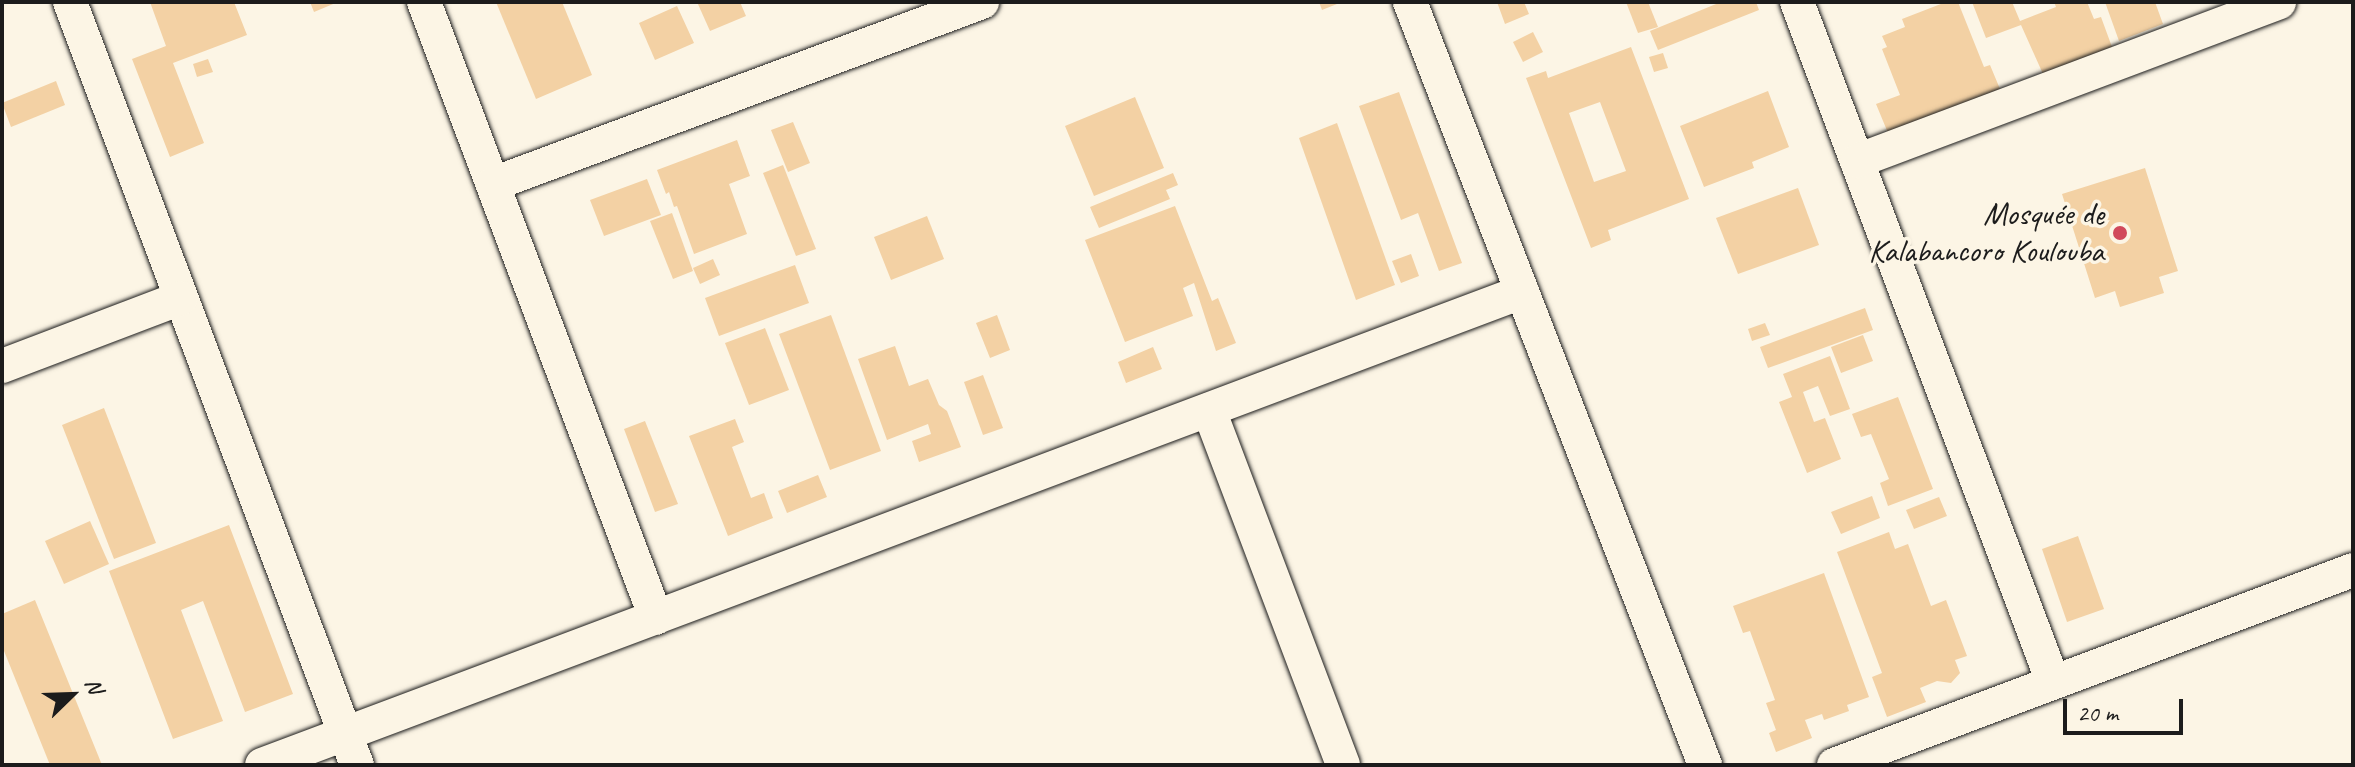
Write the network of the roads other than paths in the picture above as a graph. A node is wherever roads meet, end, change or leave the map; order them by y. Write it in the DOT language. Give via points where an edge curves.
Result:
graph roads {
  1 [pos="70,2"];
  2 [pos="424,2"];
  3 [pos="982,2"];
  4 [pos="1410,2"];
  5 [pos="1797,2"];
  6 [pos="2279,2"];
  7 [pos="1857,161"];
  8 [pos="493,184"];
  9 [pos="1522,292"];
  10 [pos="181,298"];
  11 [pos="2,366"];
  12 [pos="1209,410"];
  13 [pos="2353,570"];
  14 [pos="656,618"];
  15 [pos="2053,682"];
  16 [pos="351,749"];
  17 [pos="262,765"];
  18 [pos="1343,765"];
  19 [pos="1705,765"];
  20 [pos="1834,765"];
  1 -- 10 [label="street"];
  2 -- 8 [label="street"];
  3 -- 8 [label="street"];
  4 -- 9 [label="street"];
  5 -- 7 [label="street"];
  6 -- 7 [label="street"];
  7 -- 15 [label="street"];
  8 -- 14 [label="street"];
  9 -- 12 [label="street"];
  9 -- 19 [label="street"];
  10 -- 11 [label="street"];
  10 -- 16 [label="street"];
  12 -- 14 [label="street"];
  12 -- 18 [label="street"];
  13 -- 15 [label="street"];
  14 -- 16 [label="street"];
  15 -- 20 [label="street"];
  16 -- 17 [label="street"];
}
